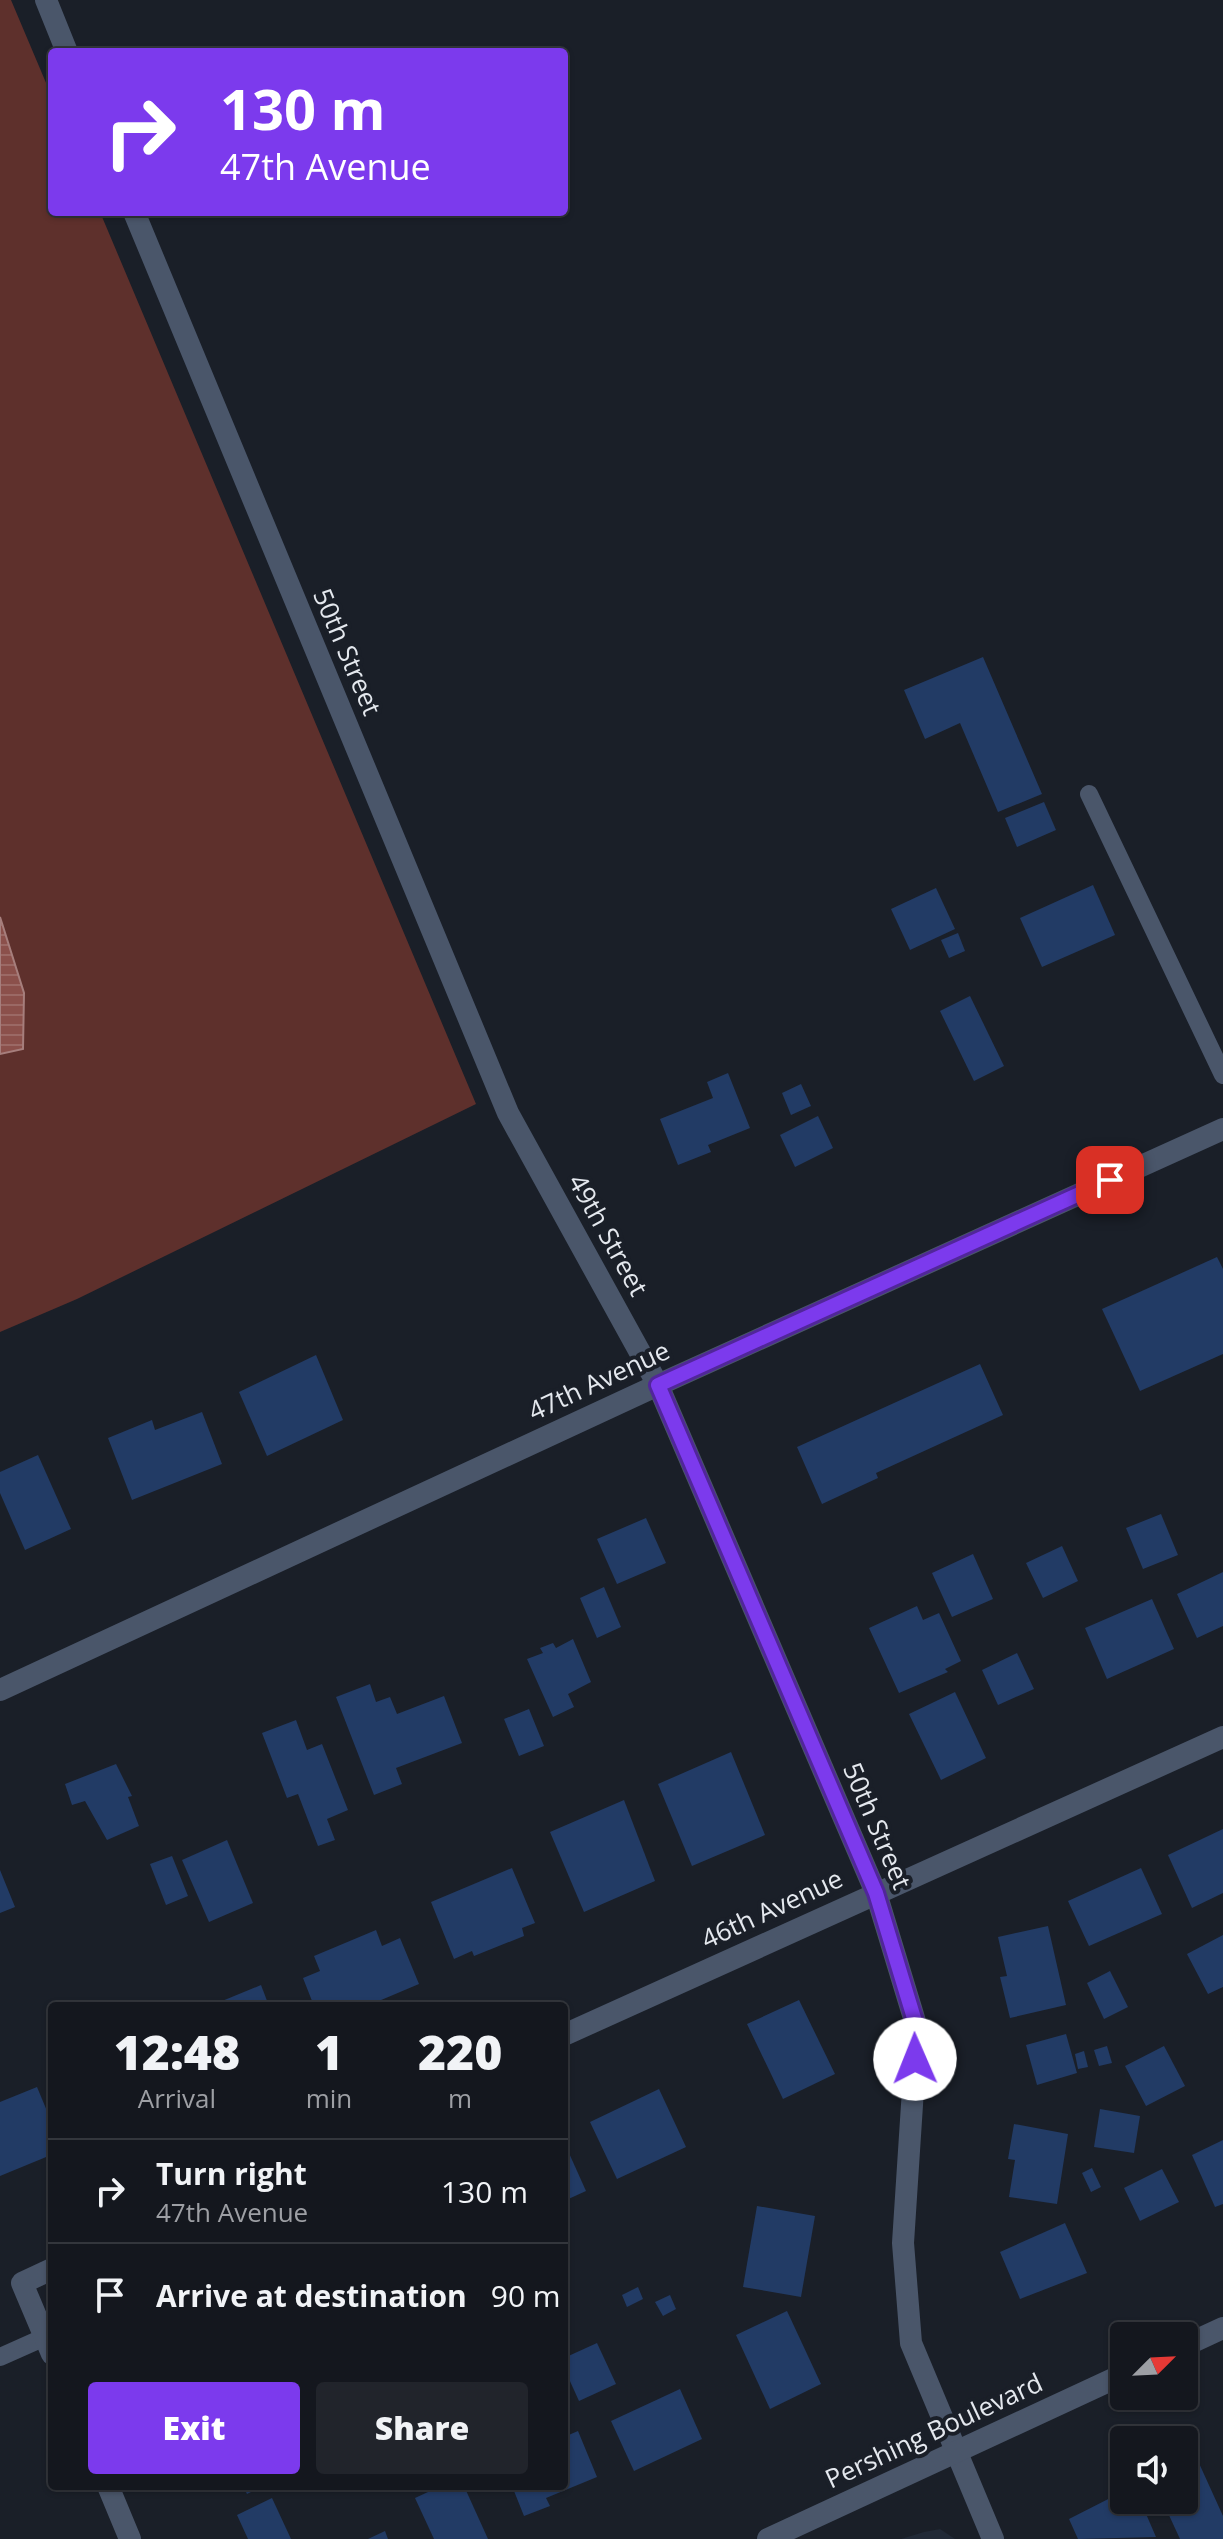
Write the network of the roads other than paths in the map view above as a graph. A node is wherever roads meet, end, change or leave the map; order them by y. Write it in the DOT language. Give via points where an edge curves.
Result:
graph roads {
  1 [pos="46,0"];
  2 [pos="65,48"];
  3 [pos="136,216"];
  4 [pos="1089,794"];
  5 [pos="1223,1075"];
  6 [pos="508,1113"];
  7 [pos="1223,1129"];
  8 [pos="658,1385"];
  9 [pos="0,1690"];
  10 [pos="1223,1737"];
  11 [pos="876,1893"];
  12 [pos="568,2033"];
  13 [pos="48,2271"];
  14 [pos="1223,2328"];
  15 [pos="1198,2340"];
  16 [pos="48,2344"];
  17 [pos="48,2346"];
  18 [pos="0,2357"];
  19 [pos="1110,2380"];
  20 [pos="955,2452"];
  21 [pos="110,2490"];
  22 [pos="130,2539"];
  23 [pos="768,2539"];
  24 [pos="993,2539"];
  1 -- 2 [label="street"];
  3 -- 6 [label="street, 50th Street"];
  4 -- 5 [label="lane"];
  6 -- 8 [label="street, 49th Street"];
  7 -- 8 [label="street, 47th Avenue"];
  8 -- 9 [label="street, 47th Avenue"];
  8 -- 11 [label="street, 50th Street"];
  10 -- 11 [label="street, 46th Avenue"];
  11 -- 12 [label="street, 46th Avenue"];
  11 -- 20 [label="street, 50th Street" via="917,2028 903,2243 911,2343"];
  13 -- 16 [label="street" via="22,2283"];
  14 -- 15 [label="street"];
  17 -- 18 [label="lane"];
  19 -- 20 [label="street, Pershing Boulevard"];
  20 -- 23 [label="street, Pershing Boulevard"];
  20 -- 24 [label="street, 50th Street"];
  21 -- 22 [label="street"];
}
